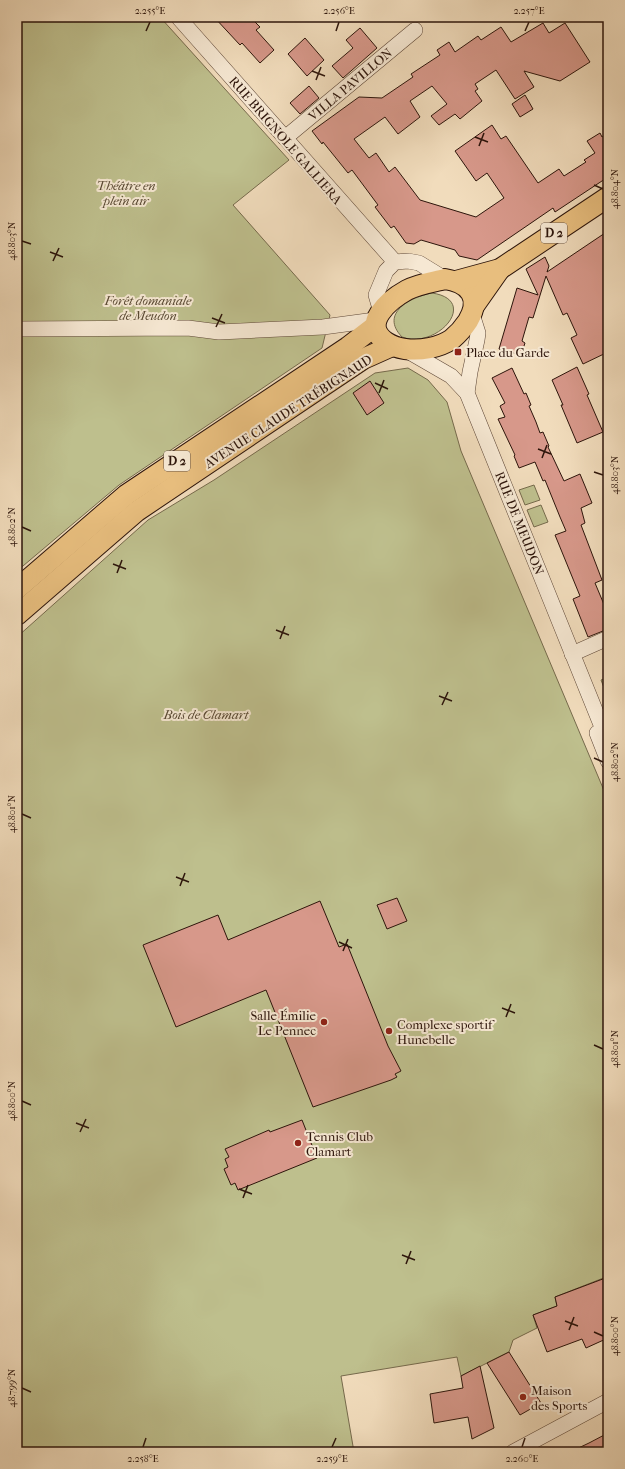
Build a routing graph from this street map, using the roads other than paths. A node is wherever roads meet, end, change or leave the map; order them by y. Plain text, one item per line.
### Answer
1 (178, 17) edge
2 (415, 30) dead end
3 (285, 138) junction
4 (608, 197) edge
5 (395, 262) junction
6 (500, 269) junction
7 (450, 280) junction
8 (473, 310) junction
9 (377, 320) junction
10 (17, 329) edge
11 (399, 348) junction
12 (467, 393) junction
13 (17, 589) edge
14 (17, 615) edge
15 (608, 638) edge
16 (572, 654) junction
17 (608, 742) edge
18 (608, 760) edge
19 (608, 1401) edge
20 (514, 1452) edge

1 - 3 street, RUE BRIGNOLE GALLIERA
2 - 3 street, VILLA PAVILLON
3 - 5 street, RUE BRIGNOLE GALLIERA
4 - 6 main road, D 2
5 - 7 street
5 - 9 street
6 - 7 main road, D 2
6 - 8 main road, D 2
7 - 8 main road
7 - 9 main road
8 - 11 main road
8 - 12 street
9 - 10 street
9 - 11 main road
9 - 13 main road, AVENUE CLAUDE TRÉBIGNAUD / D 2
11 - 12 street, RUE DE MEUDON
11 - 14 main road, AVENUE CLAUDE TRÉBIGNAUD / D 2
12 - 16 street, RUE DE MEUDON
15 - 16 street
16 - 17 street, RUE DE MEUDON
16 - 18 street, RUE DE MEUDON
19 - 20 street

